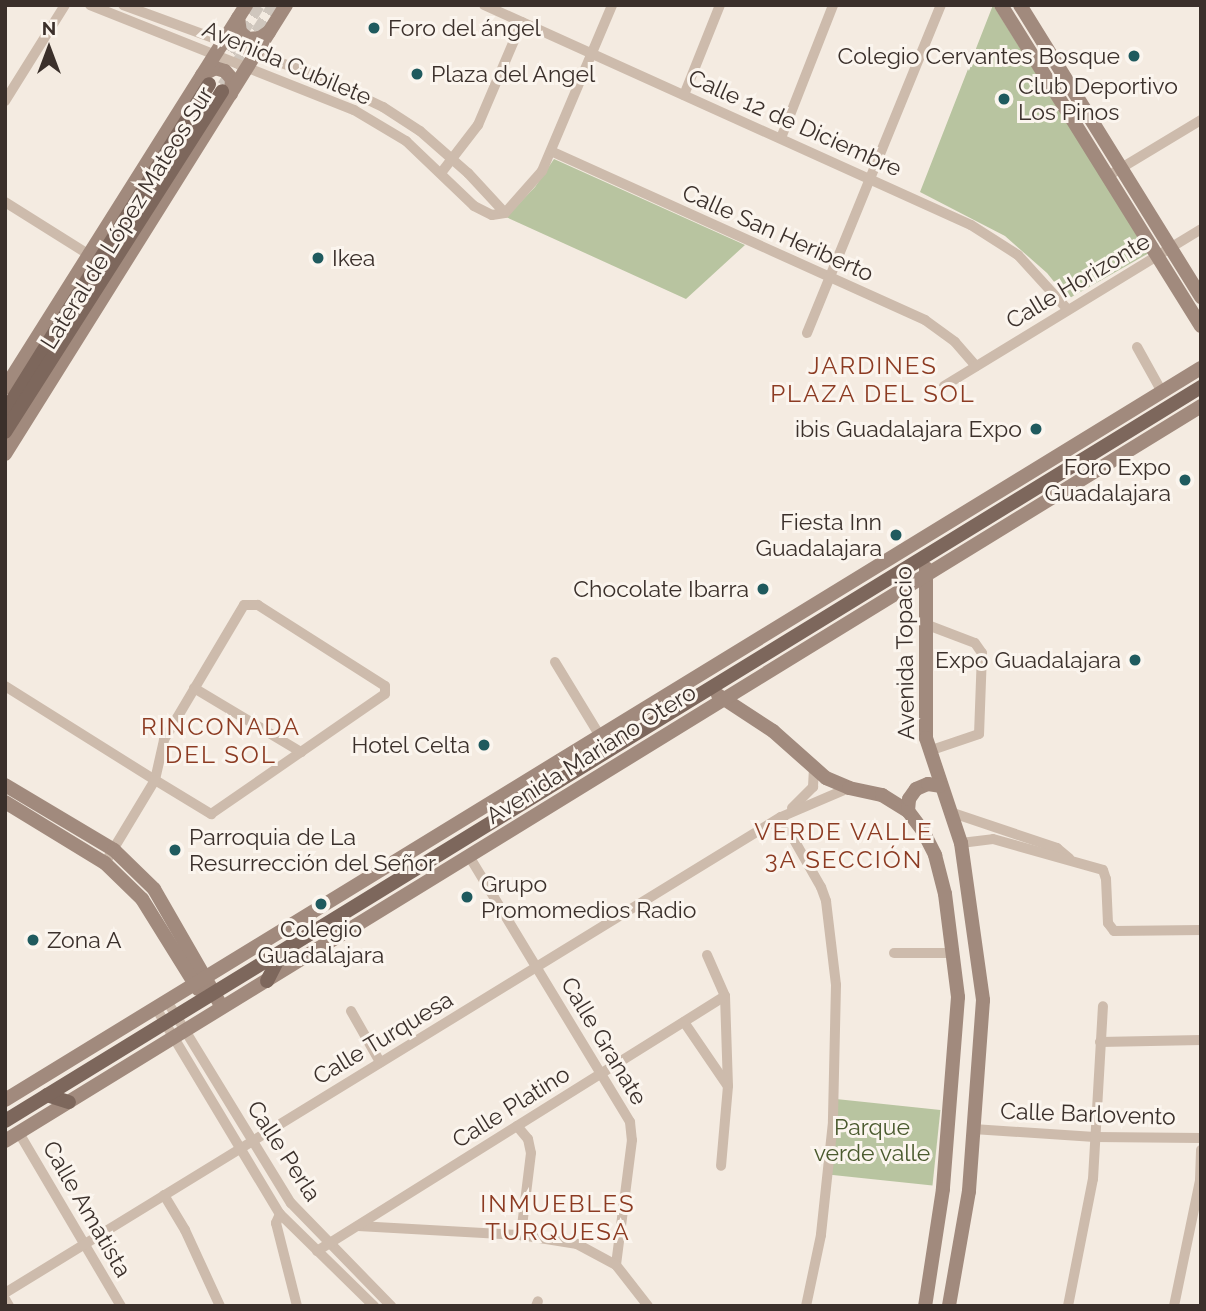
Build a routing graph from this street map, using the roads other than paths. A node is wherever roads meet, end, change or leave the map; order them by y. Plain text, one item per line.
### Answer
1 (65, 5) edge
2 (90, 5) edge
3 (123, 5) edge
4 (246, 5) edge
5 (286, 5) edge
6 (484, 5) edge
7 (612, 5) edge
8 (720, 5) edge
9 (833, 5) edge
10 (941, 5) edge
11 (1020, 5) edge
12 (1003, 6) edge
13 (238, 18) junction
14 (522, 22) junction
15 (270, 31) junction
16 (219, 48) junction
17 (593, 54) junction
18 (252, 60) junction
19 (216, 86) junction
20 (684, 94) junction
21 (5, 101) edge
22 (1201, 120) edge
23 (781, 138) junction
24 (553, 152) junction
25 (453, 160) junction
26 (1122, 169) junction
27 (442, 173) junction
28 (1108, 176) junction
29 (871, 178) junction
30 (5, 202) edge
31 (505, 213) junction
32 (1201, 229) edge
33 (1170, 247) junction
34 (91, 256) junction
35 (1157, 256) junction
36 (830, 277) junction
37 (1201, 297) edge
38 (1068, 310) junction
39 (1201, 326) edge
40 (807, 332) dead end
41 (1137, 347) dead end
42 (976, 366) junction
43 (1201, 368) edge
44 (944, 386) dead end
45 (1201, 387) edge
46 (5, 388) edge
47 (1162, 392) junction
48 (1201, 406) edge
49 (5, 412) edge
50 (5, 432) edge
51 (5, 454) edge
52 (926, 537) junction
53 (926, 556) junction
54 (926, 573) junction
55 (925, 624) junction
56 (555, 663) dead end
57 (694, 678) junction
58 (5, 686) edge
59 (194, 688) junction
60 (708, 688) junction
61 (723, 698) junction
62 (600, 736) junction
63 (929, 751) junction
64 (302, 752) junction
65 (814, 769) junction
66 (155, 780) junction
67 (5, 785) edge
68 (940, 786) junction
69 (849, 788) junction
70 (5, 802) edge
71 (908, 811) junction
72 (950, 812) junction
73 (781, 817) junction
74 (961, 843) junction
75 (114, 850) junction
76 (469, 856) junction
77 (1069, 859) junction
78 (105, 863) junction
79 (970, 892) junction
80 (945, 894) junction
81 (1201, 930) edge
82 (283, 951) junction
83 (894, 953) dead end
84 (952, 953) junction
85 (707, 955) dead end
86 (537, 966) junction
87 (200, 981) junction
88 (267, 981) junction
89 (725, 996) junction
90 (209, 997) junction
91 (161, 1004) junction
92 (1102, 1006) dead end
93 (217, 1011) junction
94 (351, 1011) dead end
95 (171, 1020) junction
96 (684, 1021) junction
97 (180, 1034) junction
98 (1201, 1040) edge
99 (1100, 1042) junction
100 (380, 1062) junction
101 (602, 1073) junction
102 (728, 1086) junction
103 (47, 1096) junction
104 (5, 1100) edge
105 (69, 1102) junction
106 (5, 1121) edge
107 (517, 1126) junction
108 (973, 1129) junction
109 (19, 1133) junction
110 (1095, 1137) junction
111 (1201, 1138) edge
112 (5, 1141) edge
113 (253, 1141) junction
114 (240, 1148) junction
115 (1201, 1150) edge
116 (721, 1166) dead end
117 (164, 1195) junction
118 (291, 1203) junction
119 (280, 1214) junction
120 (357, 1226) junction
121 (521, 1235) junction
122 (86, 1243) junction
123 (329, 1243) junction
124 (317, 1251) junction
125 (616, 1265) junction
126 (5, 1293) edge
127 (5, 1299) edge
128 (9, 1306) edge
129 (121, 1306) edge
130 (220, 1306) edge
131 (297, 1306) edge
132 (374, 1306) edge
133 (391, 1306) edge
134 (648, 1306) edge
135 (806, 1306) edge
136 (925, 1306) edge
137 (949, 1306) edge
138 (1068, 1306) edge
139 (1174, 1306) edge

1 - 21 street
2 - 16 street, Avenida Cubilete
3 - 16 street, Avenida Cubilete
4 - 13 main road, Lateral de López Mateos Sur
5 - 15 main road, Lateral de López Mateos Sur
6 - 14 street, Calle 12 de Diciembre
7 - 17 street
8 - 20 street
9 - 23 street
10 - 29 street
11 - 26 main road
12 - 28 main road
13 - 15 main road
13 - 16 main road, Lateral de López Mateos Sur
14 - 17 street, Calle 12 de Diciembre
14 - 25 street
15 - 18 main road, Lateral de López Mateos Sur
16 - 18 street, Avenida Cubilete
16 - 19 main road, Lateral de López Mateos Sur
17 - 20 street, Calle 12 de Diciembre
17 - 24 street
18 - 19 main road, Lateral de López Mateos Sur
18 - 25 street, Avenida Cubilete
18 - 27 street, Avenida Cubilete
19 - 34 main road, Lateral de López Mateos Sur
19 - 49 main road
19 - 50 main road
19 - 51 main road, Lateral de López Mateos Sur
20 - 23 street, Calle 12 de Diciembre
22 - 26 street
23 - 29 street, Calle 12 de Diciembre
24 - 31 street
24 - 36 street, Calle San Heriberto
25 - 27 street
25 - 31 street, Avenida Cubilete
26 - 28 street
26 - 33 main road
27 - 31 street, Avenida Cubilete
28 - 35 main road
29 - 36 street
29 - 38 street, Calle 12 de Diciembre
30 - 34 street
32 - 33 street, Calle Horizonte
33 - 35 street, Calle Horizonte
33 - 37 main road
34 - 46 main road, Lateral de López Mateos Sur
35 - 38 street, Calle Horizonte
35 - 39 main road
36 - 40 street
36 - 42 street, Calle San Heriberto
38 - 42 street, Calle Horizonte
41 - 47 street
42 - 44 street, Calle Horizonte
43 - 47 main road, Avenida Mariano Otero
45 - 53 main road, Avenida Mariano Otero
47 - 52 main road, Avenida Mariano Otero
48 - 54 main road, Avenida Mariano Otero
52 - 53 main road, Avenida Topacio
52 - 57 main road, Avenida Mariano Otero
53 - 54 main road, Avenida Topacio
53 - 60 main road, Avenida Mariano Otero
54 - 55 main road, Avenida Topacio
54 - 61 main road, Avenida Mariano Otero
55 - 63 main road, Avenida Topacio
55 - 63 street
56 - 62 street
57 - 60 main road
57 - 62 main road, Avenida Mariano Otero
58 - 66 street
59 - 64 street
59 - 64 street
59 - 66 street
60 - 61 main road
60 - 82 main road, Avenida Mariano Otero
61 - 65 main road
61 - 76 main road, Avenida Mariano Otero
62 - 87 main road, Avenida Mariano Otero
63 - 68 main road, Avenida Topacio
64 - 66 street
65 - 69 main road
65 - 73 street, Calle Turquesa
66 - 75 street
67 - 75 main road
68 - 71 main road
68 - 72 main road, Avenida Topacio
69 - 71 main road
69 - 73 street, Calle Turquesa
70 - 78 main road
71 - 80 main road
72 - 74 main road, Avenida Topacio
72 - 77 street
73 - 86 street, Calle Turquesa
73 - 135 street
74 - 77 street
74 - 79 main road, Avenida Topacio
75 - 78 street
75 - 87 main road
76 - 86 street, Calle Granate
76 - 88 main road, Avenida Mariano Otero
77 - 81 street
78 - 87 main road
79 - 80 main road
79 - 108 main road, Avenida Topacio
80 - 84 main road
82 - 88 main road
82 - 90 main road, Avenida Mariano Otero
83 - 84 street
84 - 136 main road
85 - 89 street
86 - 100 street, Calle Turquesa
86 - 101 street, Calle Granate
87 - 90 main road
87 - 91 main road, Avenida Mariano Otero
88 - 93 main road, Avenida Mariano Otero
89 - 96 street, Calle Platino
89 - 102 street
90 - 93 main road
90 - 95 main road, Avenida Mariano Otero
91 - 95 street, Calle Perla
91 - 104 main road, Avenida Mariano Otero
92 - 99 street
93 - 97 main road, Avenida Mariano Otero
94 - 100 street
95 - 97 street, Calle Perla
95 - 103 main road, Avenida Mariano Otero
96 - 101 street, Calle Platino
96 - 102 street
97 - 105 main road, Avenida Mariano Otero
97 - 113 street, Calle Perla
97 - 114 street
98 - 99 street
99 - 110 street
100 - 113 street, Calle Turquesa
101 - 107 street, Calle Platino
101 - 125 street, Calle Granate
102 - 116 street
103 - 105 main road
103 - 106 main road, Avenida Mariano Otero
105 - 109 main road, Avenida Mariano Otero
107 - 120 street, Calle Platino
107 - 121 street
108 - 110 street, Calle Barlovento
108 - 137 main road, Avenida Topacio
109 - 112 main road, Avenida Mariano Otero
109 - 122 street, Calle Amatista
110 - 111 street, Calle Barlovento
110 - 138 street
113 - 114 street, Calle Turquesa
113 - 118 street, Calle Perla
114 - 117 street, Calle Turquesa
114 - 119 street
115 - 139 street
117 - 122 street, Calle Turquesa
117 - 130 street
118 - 119 street
118 - 123 street, Calle Perla
119 - 124 street
119 - 131 street
120 - 121 street
120 - 123 street, Calle Platino
121 - 125 street
122 - 126 street, Calle Turquesa
122 - 129 street, Calle Amatista
123 - 124 street, Calle Platino
123 - 133 street, Calle Perla
124 - 132 street
125 - 134 street
127 - 128 street

